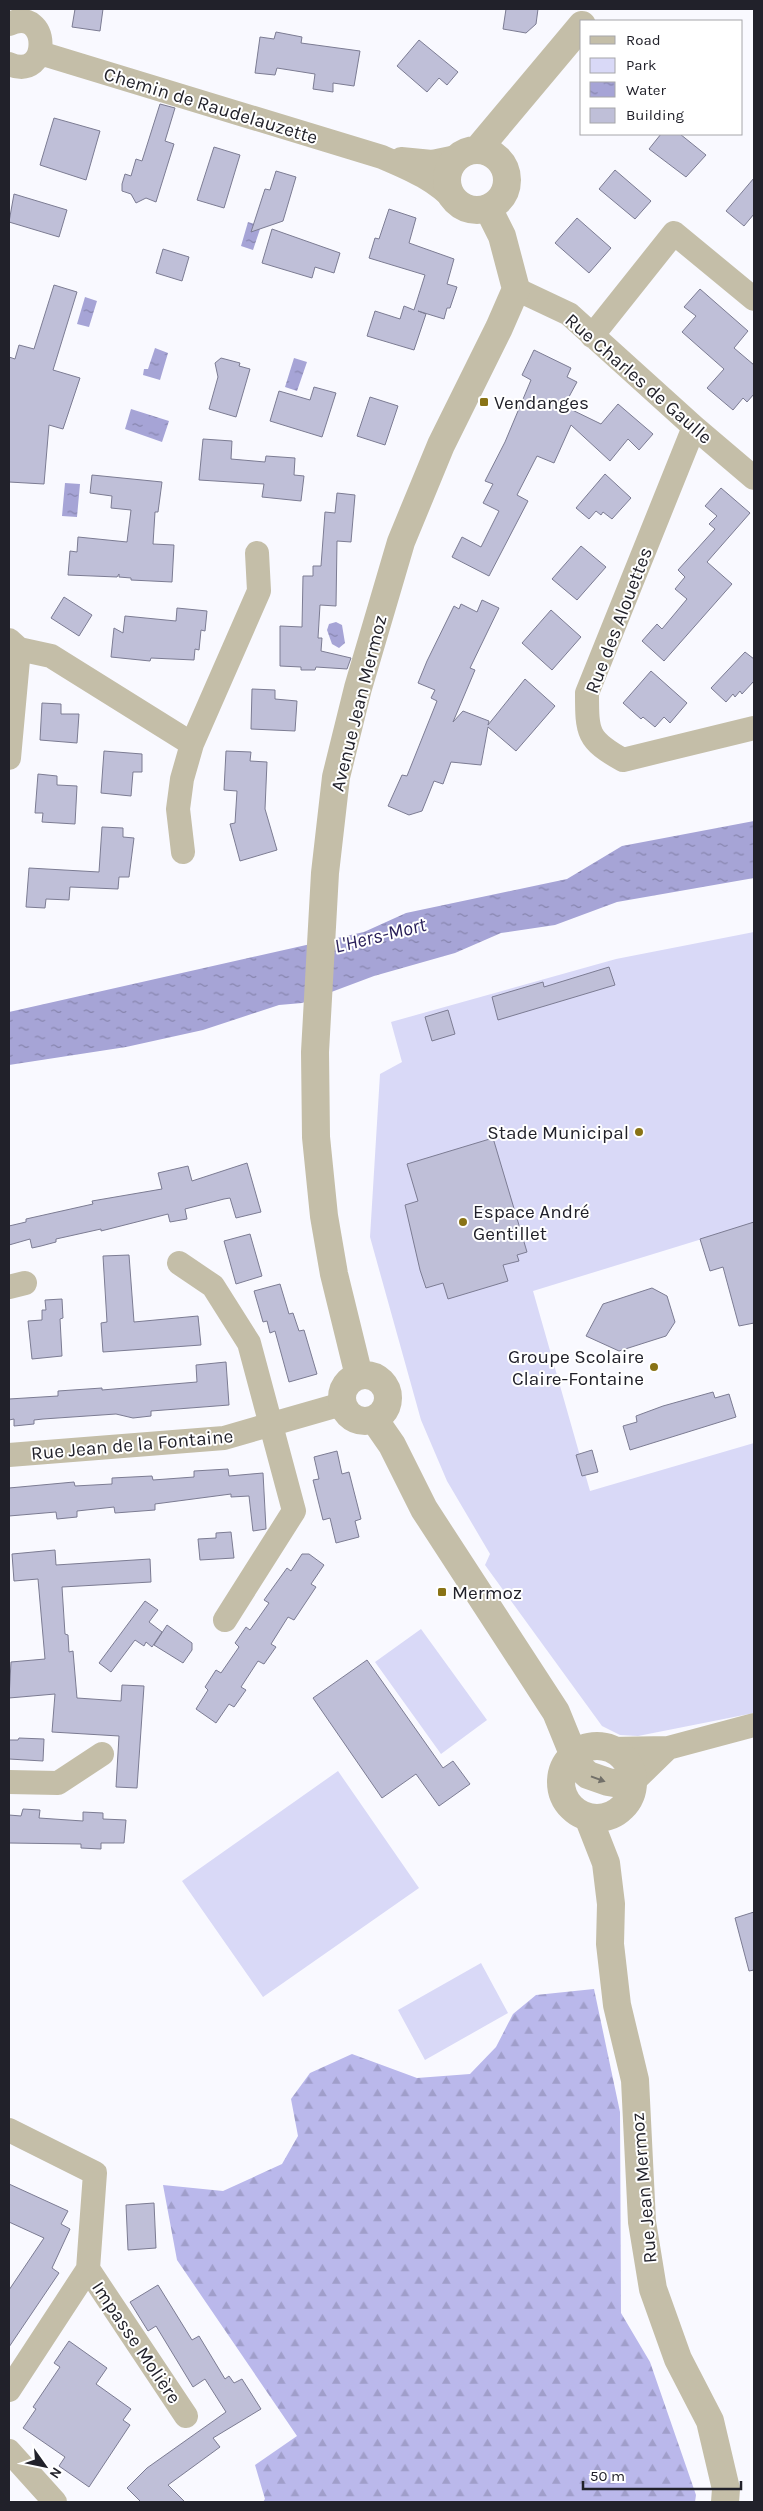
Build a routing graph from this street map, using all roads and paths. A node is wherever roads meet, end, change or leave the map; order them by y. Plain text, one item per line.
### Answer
1 (595, 9) edge
2 (22, 18) edge
3 (586, 20) edge
4 (580, 27) edge
5 (40, 53) junction
6 (9, 64) edge
7 (467, 153) junction
8 (382, 157) junction
9 (456, 202) junction
10 (488, 208) junction
11 (516, 289) junction
12 (754, 299) edge
13 (592, 336) junction
14 (694, 427) junction
15 (754, 478) edge
16 (257, 553) dead end
17 (14, 644) edge
18 (754, 728) edge
19 (192, 744) junction
20 (9, 758) edge
21 (183, 852) dead end
22 (179, 1263) dead end
23 (359, 1376) junction
24 (342, 1404) junction
25 (374, 1419) junction
26 (272, 1426) junction
27 (9, 1455) edge
28 (225, 1620) dead end
29 (542, 1689) junction
30 (754, 1725) edge
31 (606, 1748) junction
32 (668, 1748) junction
33 (102, 1754) dead end
34 (573, 1756) junction
35 (9, 1782) edge
36 (633, 1782) junction
37 (620, 1810) junction
38 (588, 1817) junction
39 (606, 1863) junction
40 (9, 2130) edge
41 (88, 2269) junction
42 (9, 2390) edge
43 (186, 2416) dead end
44 (9, 2451) edge
45 (55, 2502) edge
46 (725, 2502) edge

1 - 3 street
2 - 5 street
4 - 7 street
5 - 6 street
5 - 8 street, Chemin de Raudelauzette
7 - 8 street, Chemin de Raudelauzette
7 - 9 street
7 - 10 street
8 - 9 street, Chemin de Raudelauzette
9 - 10 street
10 - 11 street
11 - 13 street, Rue Charles de Gaulle
11 - 23 street, Avenue Jean Mermoz
12 - 13 street
13 - 14 street, Rue Charles de Gaulle
14 - 15 street, Rue Charles de Gaulle
14 - 18 street, Rue des Alouettes
16 - 19 street
17 - 19 street
17 - 20 street
19 - 21 street
22 - 26 street
23 - 24 street
23 - 25 street
24 - 25 street
24 - 26 street, Rue Jean de la Fontaine
25 - 29 street
26 - 27 street, Rue Jean de la Fontaine
26 - 28 street
29 - 31 street
29 - 34 street
30 - 32 street
31 - 32 street
31 - 34 street
31 - 36 street
32 - 36 street
33 - 35 street
34 -> 36 street
34 - 38 street
36 - 37 street, Rue Jean Mermoz
37 - 38 street
37 - 39 street, Rue Jean Mermoz
38 - 39 street, Rue Jean Mermoz
39 - 46 street, Rue Jean Mermoz
40 - 41 street, Impasse Molière
41 - 42 street, Impasse Molière
41 - 43 street, Impasse Molière
44 - 45 street

